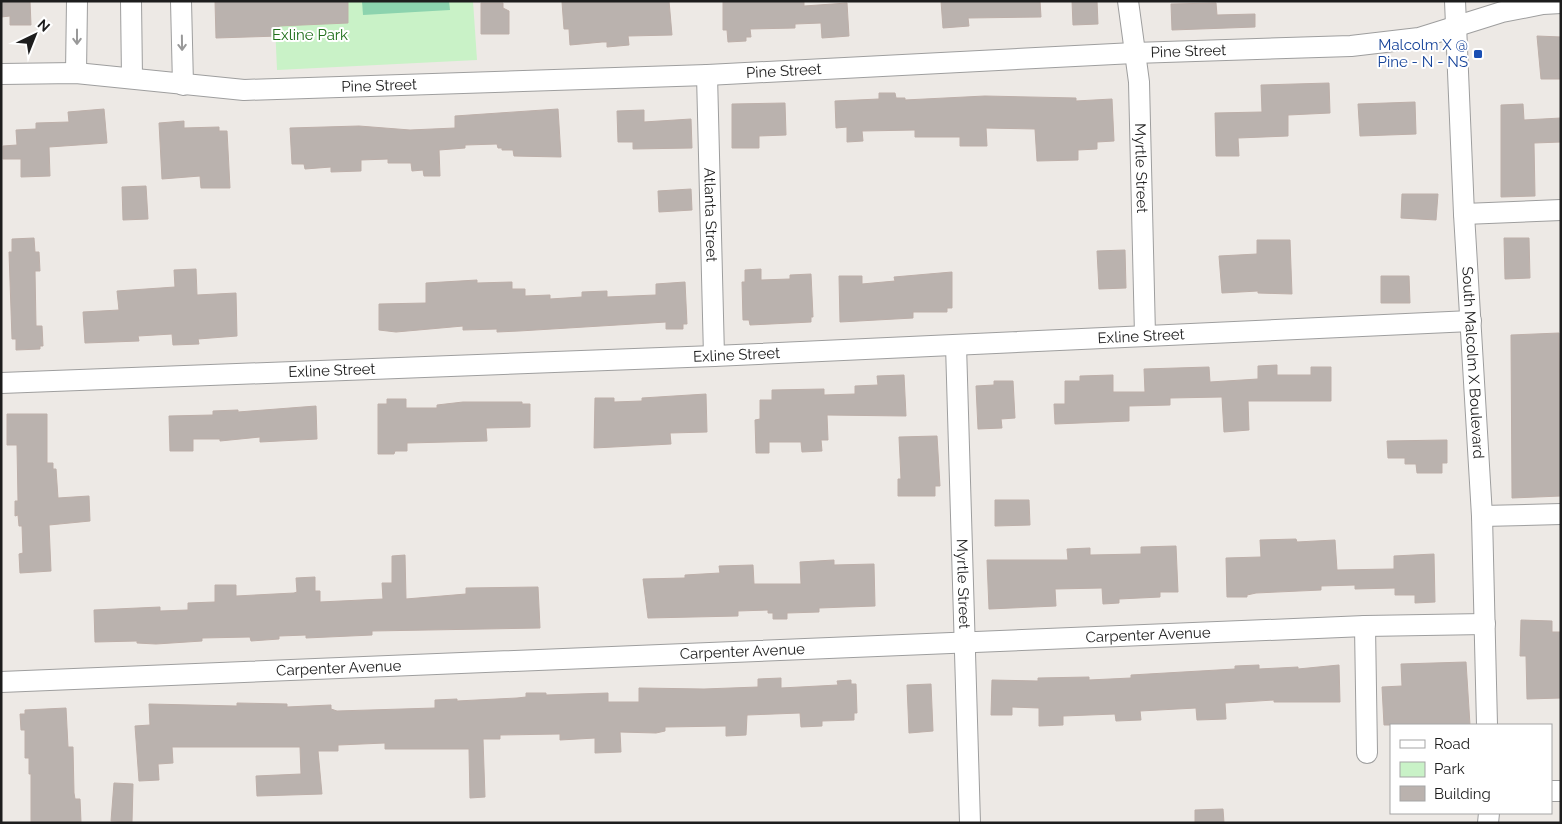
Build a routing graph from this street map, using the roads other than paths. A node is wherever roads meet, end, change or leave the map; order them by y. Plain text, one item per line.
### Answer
1 (77, 1) edge
2 (131, 1) edge
3 (181, 1) edge
4 (1128, 1) edge
5 (1455, 1) edge
6 (1561, 3) edge
7 (1456, 25) junction
8 (1134, 53) junction
9 (76, 73) junction
10 (1, 74) edge
11 (707, 75) junction
12 (132, 78) junction
13 (183, 85) junction
14 (1561, 210) edge
15 (1464, 214) junction
16 (1471, 322) junction
17 (1145, 335) junction
18 (956, 344) junction
19 (714, 356) junction
20 (1, 383) edge
21 (1561, 514) edge
22 (1482, 516) junction
23 (1485, 624) junction
24 (1365, 626) junction
25 (966, 643) junction
26 (1, 682) edge
27 (1487, 724) edge
28 (1367, 753) dead end
29 (970, 823) edge

1 -> 9 street
2 - 12 street
3 -> 13 street
4 - 8 street, Myrtle Street
5 - 7 street, South Malcolm X Boulevard
6 - 7 street, Pine Street
7 - 8 street, Pine Street
7 - 15 street, South Malcolm X Boulevard
8 - 11 street, Pine Street
8 - 17 street, Myrtle Street
9 - 10 street, Pine Street
9 - 12 street, Pine Street
11 - 13 street, Pine Street
11 - 19 street, Atlanta Street
12 - 13 street, Pine Street
14 - 15 street
15 - 16 street, South Malcolm X Boulevard
16 - 17 street, Exline Street
16 - 22 street, South Malcolm X Boulevard
17 - 18 street, Exline Street
18 - 19 street, Exline Street
18 - 25 street, Myrtle Street
19 - 20 street, Exline Street
21 - 22 street
22 - 23 street, South Malcolm X Boulevard
23 - 24 street, Carpenter Avenue
23 - 27 street, South Malcolm X Boulevard
24 - 25 street, Carpenter Avenue
24 - 28 street
25 - 26 street, Carpenter Avenue
25 - 29 street, Myrtle Street

